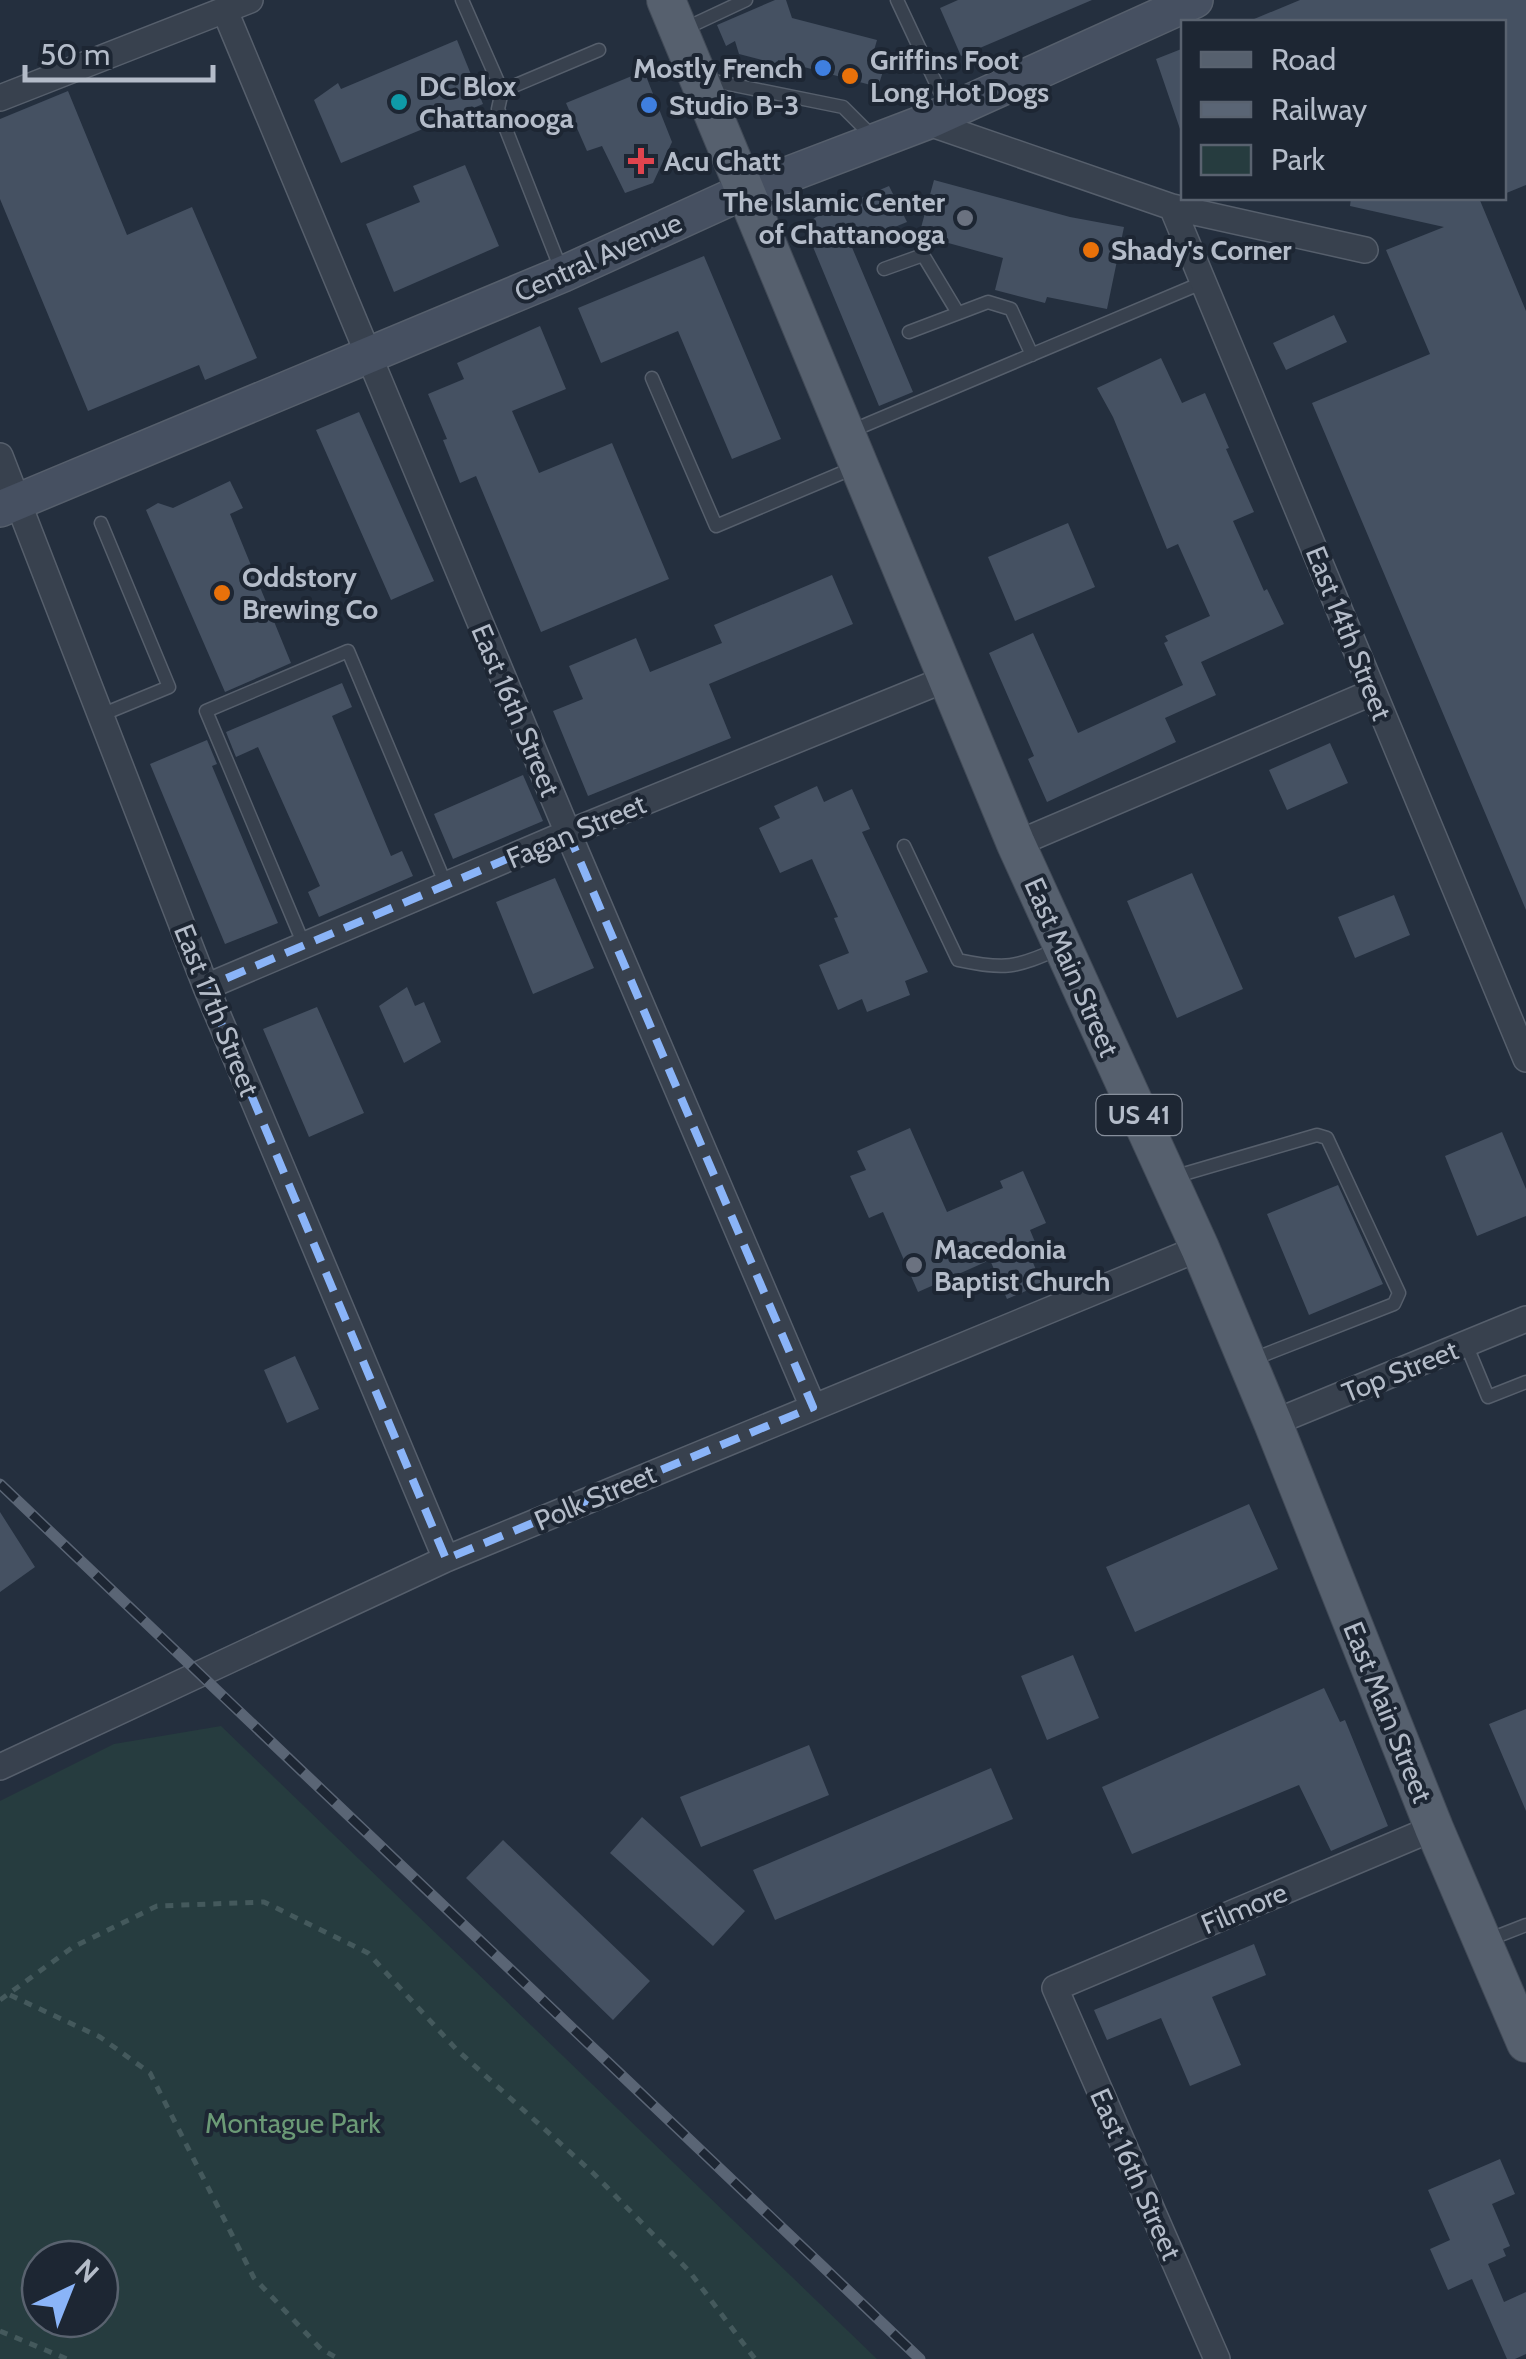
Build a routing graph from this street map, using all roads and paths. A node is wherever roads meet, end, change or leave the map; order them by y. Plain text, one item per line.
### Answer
1 (250, 0) edge
2 (462, 0) edge
3 (746, 0) edge
4 (898, 0) edge
5 (1195, 0) edge
6 (225, 11) junction
7 (673, 16) edge
8 (600, 50) dead end
9 (697, 78) junction
10 (502, 90) junction
11 (0, 98) edge
12 (937, 116) junction
13 (876, 141) junction
14 (745, 191) junction
15 (1172, 207) junction
16 (1365, 250) dead end
17 (884, 269) dead end
18 (563, 274) junction
19 (1204, 282) junction
20 (958, 313) junction
21 (909, 332) dead end
22 (367, 355) junction
23 (1032, 355) junction
24 (652, 378) dead end
25 (851, 450) junction
26 (0, 456) edge
27 (8, 506) edge
28 (101, 523) dead end
29 (946, 680) junction
30 (1373, 692) junction
31 (101, 715) junction
32 (568, 834) junction
33 (1016, 844) junction
34 (904, 846) dead end
35 (446, 885) junction
36 (304, 945) junction
37 (1062, 947) junction
38 (206, 987) junction
39 (1526, 1058) edge
40 (1168, 1179) junction
41 (1200, 1248) junction
42 (1526, 1319) edge
43 (1466, 1344) junction
44 (1248, 1362) junction
45 (1526, 1382) edge
46 (814, 1407) junction
47 (1274, 1423) junction
48 (446, 1560) junction
49 (0, 1768) edge
50 (1434, 1828) junction
51 (1526, 1925) edge
52 (1482, 1942) junction
53 (1055, 1988) joint
54 (10, 1995) junction
55 (0, 2000) edge
56 (1526, 2043) edge
57 (0, 2331) edge
58 (67, 2359) edge
59 (339, 2359) edge
60 (755, 2359) edge
61 (1218, 2359) edge

1 - 6 street
2 - 10 lane
3 - 7 lane
4 - 12 lane
5 - 12 main road, Central Avenue
6 - 11 street
6 - 22 street, East 16th Street
7 - 9 main road, East Main Street / US 41
8 - 10 lane
9 - 13 lane
9 - 14 main road, East Main Street / US 41
10 - 18 lane
12 - 13 main road, Central Avenue
12 - 15 street
13 - 14 main road, Central Avenue
14 - 18 main road, Central Avenue
14 - 25 main road, East Main Street / US 41
15 - 16 street
15 - 19 street, East 14th Street
17 - 20 lane
18 - 22 main road, Central Avenue
19 - 23 lane
19 - 30 street, East 14th Street
20 - 21 lane
20 - 23 lane
22 - 27 main road, Central Avenue
22 - 32 street, East 16th Street
23 - 25 lane
24 - 25 lane
25 - 29 main road, East Main Street / US 41
26 - 27 street, East 17th Street
27 - 31 street, East 17th Street
28 - 31 lane
29 - 32 street, Fagan Street
29 - 33 main road, East Main Street / US 41
30 - 33 street
30 - 39 street, East 14th Street
31 - 38 street, East 17th Street
32 - 35 street, Fagan Street
32 - 46 street, East 16th Street
33 - 37 main road, East Main Street / US 41
34 - 37 lane
35 - 36 street, Fagan Street
35 - 36 lane
36 - 38 street, Fagan Street
37 - 40 main road, East Main Street / US 41
38 - 48 street, East 17th Street
40 - 41 main road, East Main Street / US 41
40 - 44 lane
41 - 44 main road, East Main Street / US 41
41 - 46 street, Polk Street
42 - 43 street, Top Street
43 - 45 lane
43 - 47 street, Top Street
44 - 47 main road, East Main Street / US 41
46 - 48 street, Polk Street
47 - 50 main road, East Main Street / US 41
48 - 49 street, Polk Street
50 - 52 main road, East Main Street / US 41
50 - 53 street, Filmore
51 - 52 lane
52 - 56 main road, East Main Street / US 41
53 - 61 street, East 16th Street
54 - 55 path
54 - 59 path
54 - 60 path
57 - 58 path

